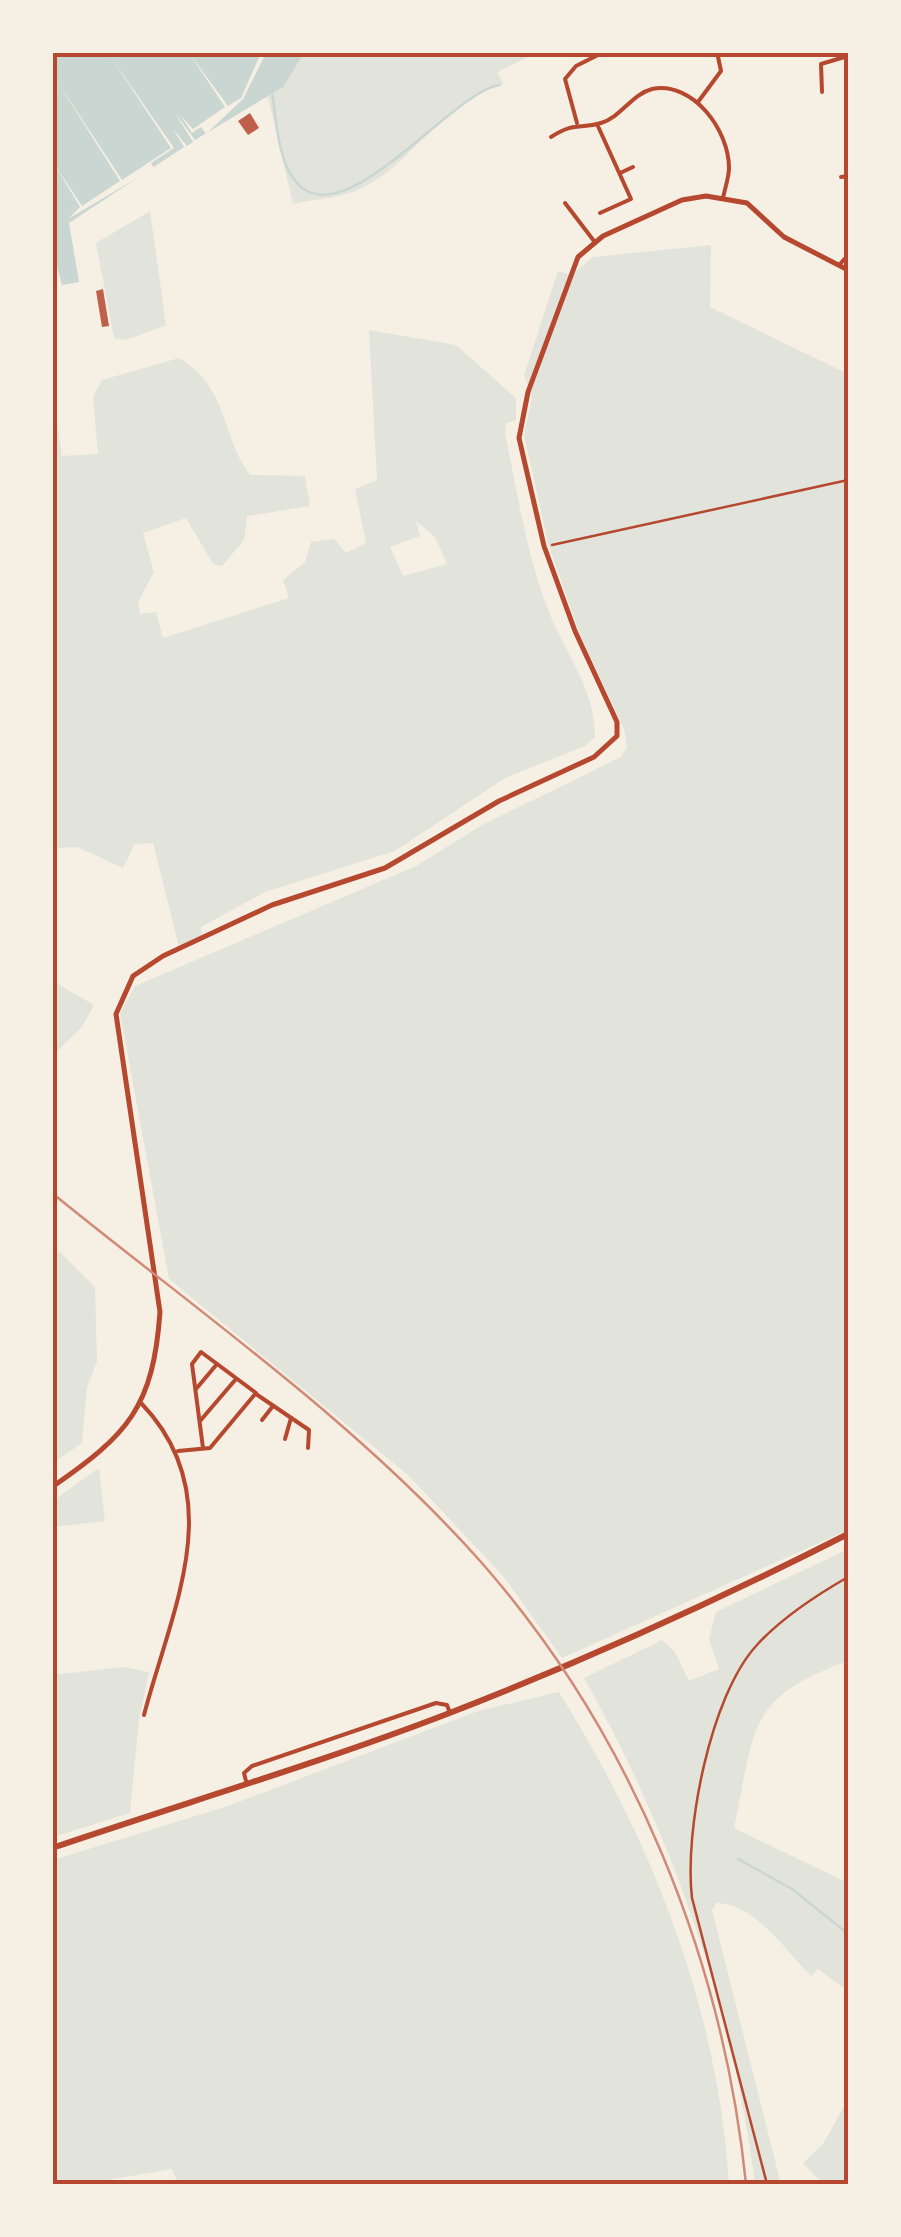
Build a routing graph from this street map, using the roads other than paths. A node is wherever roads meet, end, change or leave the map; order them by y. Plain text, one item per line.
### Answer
1 (604, 52) edge
2 (717, 52) edge
3 (848, 56) edge
4 (834, 82) dead end
5 (825, 84) junction
6 (822, 92) dead end
7 (698, 102) junction
8 (576, 123) junction
9 (598, 124) junction
10 (551, 137) dead end
11 (633, 167) dead end
12 (620, 173) junction
13 (848, 176) edge
14 (841, 177) dead end
15 (722, 198) junction
16 (566, 204) dead end
17 (600, 213) dead end
18 (594, 241) junction
19 (848, 256) edge
20 (840, 264) junction
21 (848, 270) edge
22 (217, 1364) junction
23 (236, 1379) junction
24 (196, 1389) junction
25 (256, 1394) junction
26 (141, 1402) junction
27 (272, 1406) junction
28 (291, 1418) junction
29 (262, 1420) dead end
30 (200, 1421) junction
31 (285, 1438) dead end
32 (204, 1448) junction
33 (308, 1448) dead end
34 (178, 1451) junction
35 (52, 1487) edge
36 (848, 1534) edge
37 (450, 1713) junction
38 (144, 1715) dead end
39 (247, 1786) junction
40 (52, 1848) edge

1 - 8 street
2 - 7 street
3 - 5 street
4 - 5 street
5 - 6 street
7 - 9 street
7 - 15 street
8 - 9 street
8 - 10 street
9 - 12 street
11 - 12 street
12 - 17 street
13 - 14 street
15 - 18 street
15 - 20 street
16 - 18 street
18 - 26 street
19 - 20 street
20 - 21 street
22 - 23 street
22 - 24 street
22 - 24 street
23 - 25 street
23 - 30 street
24 - 30 street
25 - 27 street
25 - 32 street
26 - 34 street
26 - 35 street
27 - 28 street
27 - 29 street
28 - 31 street
28 - 33 street
30 - 32 street
32 - 34 street
34 - 38 street
36 - 37 main road
37 - 39 main road
37 - 39 street
39 - 40 main road

